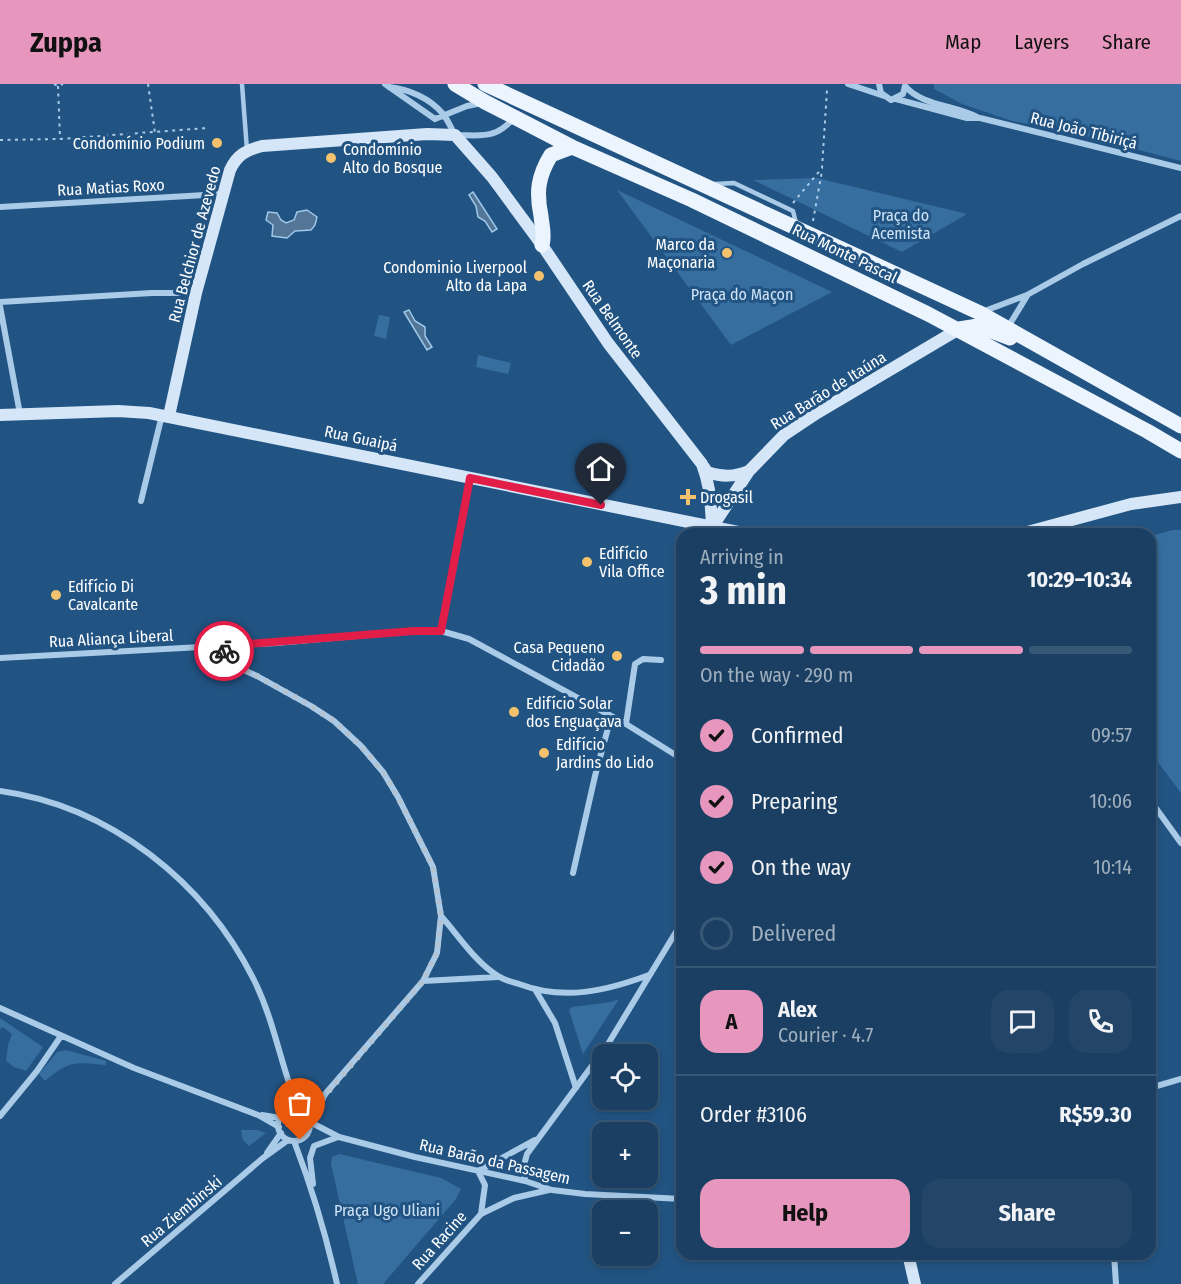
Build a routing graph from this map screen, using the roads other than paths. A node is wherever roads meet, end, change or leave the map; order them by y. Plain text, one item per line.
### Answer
1 (242, 84) edge
2 (455, 84) edge
3 (848, 84) edge
4 (879, 84) edge
5 (905, 85) edge
6 (387, 86) edge
7 (487, 91) edge
8 (884, 96) junction
9 (896, 99) junction
10 (445, 115) junction
11 (514, 117) junction
12 (980, 118) junction
13 (435, 119) junction
14 (427, 134) junction
15 (455, 135) junction
16 (572, 147) junction
17 (247, 150) junction
18 (1181, 168) edge
19 (223, 194) junction
20 (0, 207) edge
21 (1181, 216) edge
22 (542, 245) junction
23 (196, 293) junction
24 (1027, 296) junction
25 (0, 304) edge
26 (980, 313) junction
27 (1008, 327) junction
28 (959, 329) junction
29 (1063, 359) junction
30 (20, 414) junction
31 (0, 415) edge
32 (165, 416) junction
33 (1181, 426) edge
34 (1181, 451) edge
35 (702, 464) junction
36 (749, 471) junction
37 (470, 478) junction
38 (1181, 497) edge
39 (141, 501) dead end
40 (703, 528) edge
41 (712, 528) edge
42 (713, 528) edge
43 (1042, 528) edge
44 (441, 631) junction
45 (221, 646) junction
46 (0, 658) edge
47 (661, 660) dead end
48 (611, 717) junction
49 (626, 724) junction
50 (676, 755) edge
51 (0, 791) edge
52 (1156, 808) edge
53 (1181, 843) edge
54 (573, 873) dead end
55 (441, 916) junction
56 (676, 932) edge
57 (650, 975) junction
58 (499, 977) junction
59 (423, 981) junction
60 (536, 990) junction
61 (0, 1008) edge
62 (61, 1036) junction
63 (1181, 1079) edge
64 (288, 1085) junction
65 (1156, 1086) edge
66 (576, 1088) junction
67 (327, 1093) junction
68 (300, 1110) junction
69 (286, 1111) junction
70 (258, 1115) junction
71 (0, 1116) edge
72 (280, 1118) junction
73 (309, 1121) junction
74 (280, 1130) junction
75 (339, 1137) junction
76 (538, 1138) junction
77 (291, 1140) junction
78 (263, 1158) junction
79 (478, 1171) junction
80 (525, 1181) junction
81 (552, 1190) junction
82 (313, 1192) junction
83 (676, 1199) edge
84 (481, 1214) junction
85 (909, 1260) edge
86 (1114, 1260) edge
87 (115, 1284) edge
88 (337, 1284) edge
89 (418, 1284) edge
90 (915, 1284) edge
91 (1116, 1284) edge

1 - 17 lane
2 - 7 main road
3 - 8 street, Rua João Tibiriçá
4 - 8 street
5 - 9 street
5 - 12 street, Rua João Tibiriçá
6 - 10 street
6 - 13 street
7 - 10 street
7 - 11 main road, Rua Monte Pascal
7 - 26 main road, Rua Monte Pascal
8 - 9 street, Rua João Tibiriçá
9 - 12 street, Rua João Tibiriçá
10 - 13 street
10 - 15 street
11 - 15 street
11 - 16 main road, Rua Monte Pascal
12 - 18 street, Rua João Tibiriçá
13 - 14 street
14 - 15 main road
14 - 17 main road
15 - 22 main road, Rua Belmonte
16 - 22 main road
16 - 28 main road, Rua Monte Pascal
17 - 19 main road, Rua Belchior de Azevedo
19 - 20 street, Rua Matias Roxo
19 - 23 main road, Rua Belchior de Azevedo
21 - 24 street
22 - 35 main road, Rua Belmonte
23 - 25 street
23 - 32 main road, Rua Belchior de Azevedo
24 - 26 street
24 - 27 street
25 - 30 street
26 - 27 main road, Rua Monte Pascal
27 - 29 main road, Rua Monte Pascal
28 - 29 main road
28 - 34 main road, Rua Monte Pascal
28 - 36 main road, Rua Barão de Itaúna
29 - 33 main road, Rua Monte Pascal
30 - 31 main road, Rua Guaipá
30 - 32 main road, Rua Guaipá
32 - 37 main road, Rua Guaipá
32 - 39 street
35 - 36 main road
35 - 41 main road, Rua Belmonte
36 - 42 main road, Rua Barão de Itaúna
37 - 40 main road, Rua Guaipá
37 - 44 street
38 - 43 main road
44 - 45 street, Rua Aliança Liberal
44 - 48 street, Rua Aliança Liberal
45 - 46 street, Rua Aliança Liberal
45 - 55 street
47 - 49 street
48 - 49 street, Rua Aliança Liberal
48 - 54 street
49 - 50 street, Rua Aliança Liberal
51 - 64 street
52 - 53 street
55 - 58 street
55 - 59 street
56 - 57 street
57 - 60 street
57 - 66 street
58 - 59 street
58 - 60 street
59 - 67 street
60 - 66 street
61 - 62 street
62 - 70 street
62 - 71 street
63 - 65 street
64 - 68 street
64 - 69 street
66 - 76 street
67 - 68 street
67 - 73 street
68 - 69 street
68 - 73 street
69 - 72 street
70 - 72 street
70 - 74 street
72 - 74 street
73 - 75 street, Rua Barão da Passagem
73 - 77 street, Rua Ziembinski
74 - 77 street
74 - 78 street, Rua Ziembinski
75 - 79 street, Rua Barão da Passagem
75 - 82 street
76 - 79 street
76 - 80 street
77 - 78 street, Rua Ziembinski
77 - 82 street
78 - 87 street, Rua Ziembinski
79 - 80 street, Rua Barão da Passagem
79 - 84 street, Rua Racine
80 - 81 street, Rua Barão da Passagem
81 - 83 street, Rua Barão da Passagem
81 - 84 street, Rua Racine
82 - 88 street
84 - 89 street, Rua Racine
85 - 90 main road
86 - 91 street

